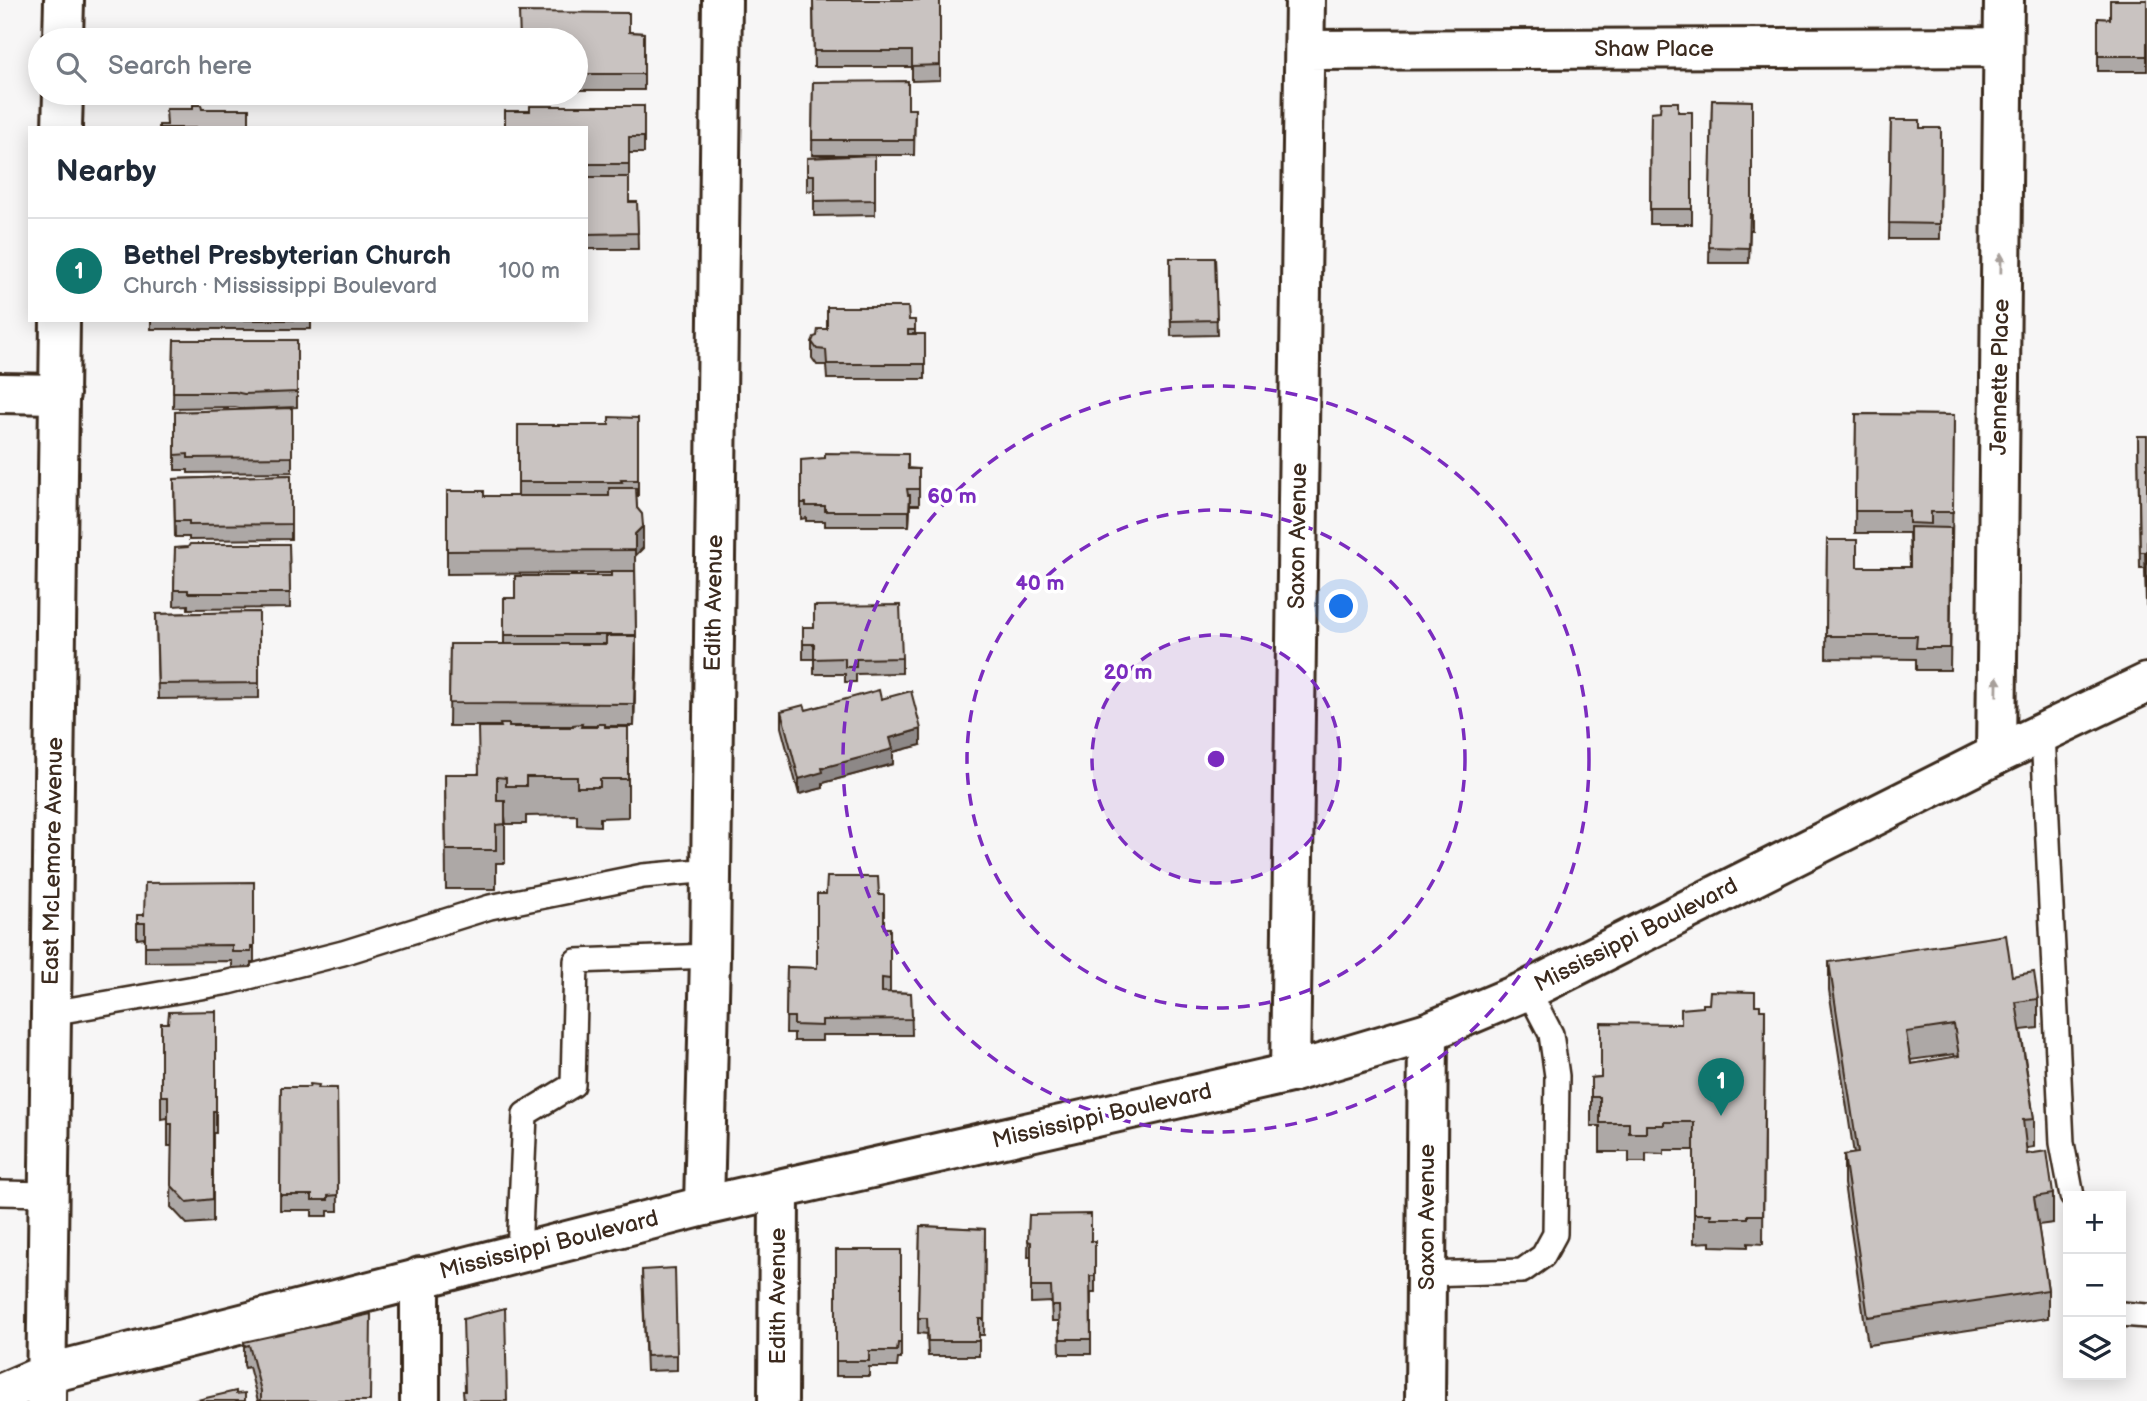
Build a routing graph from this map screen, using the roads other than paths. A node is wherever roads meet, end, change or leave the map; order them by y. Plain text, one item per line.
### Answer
1 (64, 0) edge
2 (722, 0) edge
3 (1305, 0) edge
4 (2004, 0) edge
5 (63, 28) edge
6 (2003, 47) junction
7 (1305, 50) junction
8 (63, 105) edge
9 (62, 126) edge
10 (60, 322) edge
11 (0, 393) edge
12 (60, 394) junction
13 (2147, 683) edge
14 (2043, 733) junction
15 (1996, 755) junction
16 (711, 870) junction
17 (710, 956) junction
18 (1528, 990) junction
19 (51, 1013) junction
20 (1428, 1032) junction
21 (1290, 1073) junction
22 (779, 1191) junction
23 (2071, 1191) edge
24 (0, 1194) edge
25 (49, 1194) junction
26 (704, 1206) junction
27 (519, 1253) junction
28 (1426, 1273) junction
29 (420, 1278) junction
30 (2126, 1314) edge
31 (2147, 1316) edge
32 (0, 1374) edge
33 (46, 1388) edge
34 (0, 1394) edge
35 (420, 1401) edge
36 (778, 1401) edge
37 (1425, 1401) edge

1 - 5 street
2 - 16 street, Edith Avenue
3 - 7 street, Saxon Avenue
4 - 6 street, Jennette Place
6 - 7 street, Shaw Place
15 -> 6 street, Jennette Place
7 - 21 street, Saxon Avenue
8 - 9 street
10 - 12 street, East McLemore Avenue
11 - 12 street
12 - 19 street, East McLemore Avenue
13 - 14 street, Mississippi Boulevard
14 - 15 street, Mississippi Boulevard
14 - 23 lane
15 - 18 street, Mississippi Boulevard
16 - 17 street, Edith Avenue
16 - 19 lane
17 - 26 street, Edith Avenue
17 - 27 lane
18 - 20 street, Mississippi Boulevard
18 - 28 lane
19 - 25 street, East McLemore Avenue
20 - 21 street, Mississippi Boulevard
20 - 28 street, Saxon Avenue
21 - 22 street, Mississippi Boulevard
22 - 26 street, Mississippi Boulevard
22 - 36 street, Edith Avenue
24 - 25 lane
25 - 33 street, East McLemore Avenue
26 - 27 street, Mississippi Boulevard
27 - 29 street, Mississippi Boulevard
28 - 37 street, Saxon Avenue
29 - 33 street, Mississippi Boulevard
29 - 35 street
30 - 31 lane
32 - 33 street
33 - 34 street, Mississippi Boulevard

